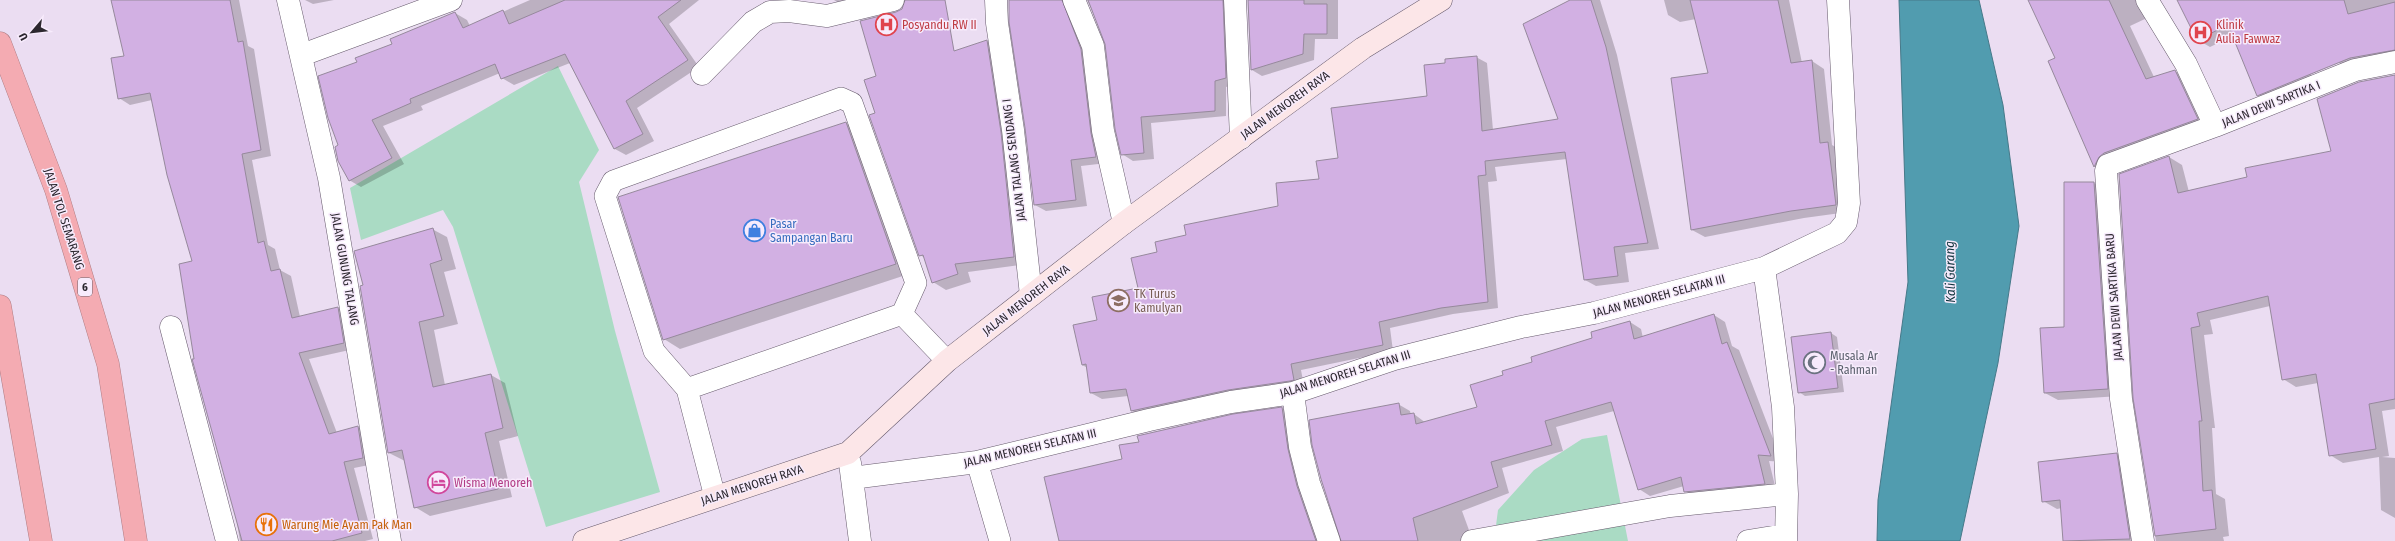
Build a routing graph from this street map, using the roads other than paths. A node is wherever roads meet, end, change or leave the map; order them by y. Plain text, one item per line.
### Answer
1 (288, 0) edge
2 (451, 0) edge
3 (893, 0) edge
4 (996, 0) edge
5 (1074, 0) edge
6 (1235, 0) edge
7 (1442, 0) edge
8 (1838, 0) edge
9 (2147, 0) edge
10 (0, 43) edge
11 (302, 55) junction
12 (2395, 62) edge
13 (702, 74) dead end
14 (2215, 126) junction
15 (1241, 138) junction
16 (1124, 223) junction
17 (1764, 268) junction
18 (1031, 295) junction
19 (0, 306) edge
20 (902, 314) junction
21 (171, 327) dead end
22 (947, 361) junction
23 (687, 389) junction
24 (1293, 393) junction
25 (848, 453) junction
26 (977, 462) junction
27 (852, 478) junction
28 (1787, 494) junction
29 (715, 497) junction
30 (1786, 538) edge
31 (41, 541) edge
32 (136, 541) edge
33 (227, 541) edge
34 (390, 541) edge
35 (584, 541) edge
36 (860, 541) edge
37 (1000, 541) edge
38 (1328, 541) edge
39 (1472, 541) edge
40 (1748, 541) edge
41 (2143, 541) edge

1 - 11 street, JALAN GUNUNG TALANG
2 - 11 street
3 - 13 street
4 - 18 street, JALAN TALANG SENDANG I
5 - 16 street
6 - 15 street
7 - 15 main road, JALAN MENOREH RAYA
8 - 17 street, JALAN MENOREH SELATAN III
9 - 14 street, JALAN DEWI SARTIKA I
10 - 32 highway, JALAN TOL SEMARANG / 6
11 - 34 street, JALAN GUNUNG TALANG
12 - 14 street, JALAN DEWI SARTIKA I
14 - 41 street, JALAN DEWI SARTIKA BARU
15 - 16 main road, JALAN MENOREH RAYA
16 - 18 main road, JALAN MENOREH RAYA
17 - 24 street, JALAN MENOREH SELATAN III
17 - 28 street
18 - 22 main road, JALAN MENOREH RAYA
19 - 31 highway
20 - 22 lane
20 - 23 lane
20 - 23 lane
21 - 33 street
22 - 25 main road, JALAN MENOREH RAYA
23 - 29 lane
24 - 26 street, JALAN MENOREH SELATAN III
24 - 38 street
25 - 27 street
25 - 29 main road, JALAN MENOREH RAYA
26 - 27 street, JALAN MENOREH SELATAN III
26 - 37 lane
27 - 36 street
28 - 30 street
28 - 39 street
29 - 35 main road, JALAN MENOREH RAYA
30 - 40 street

